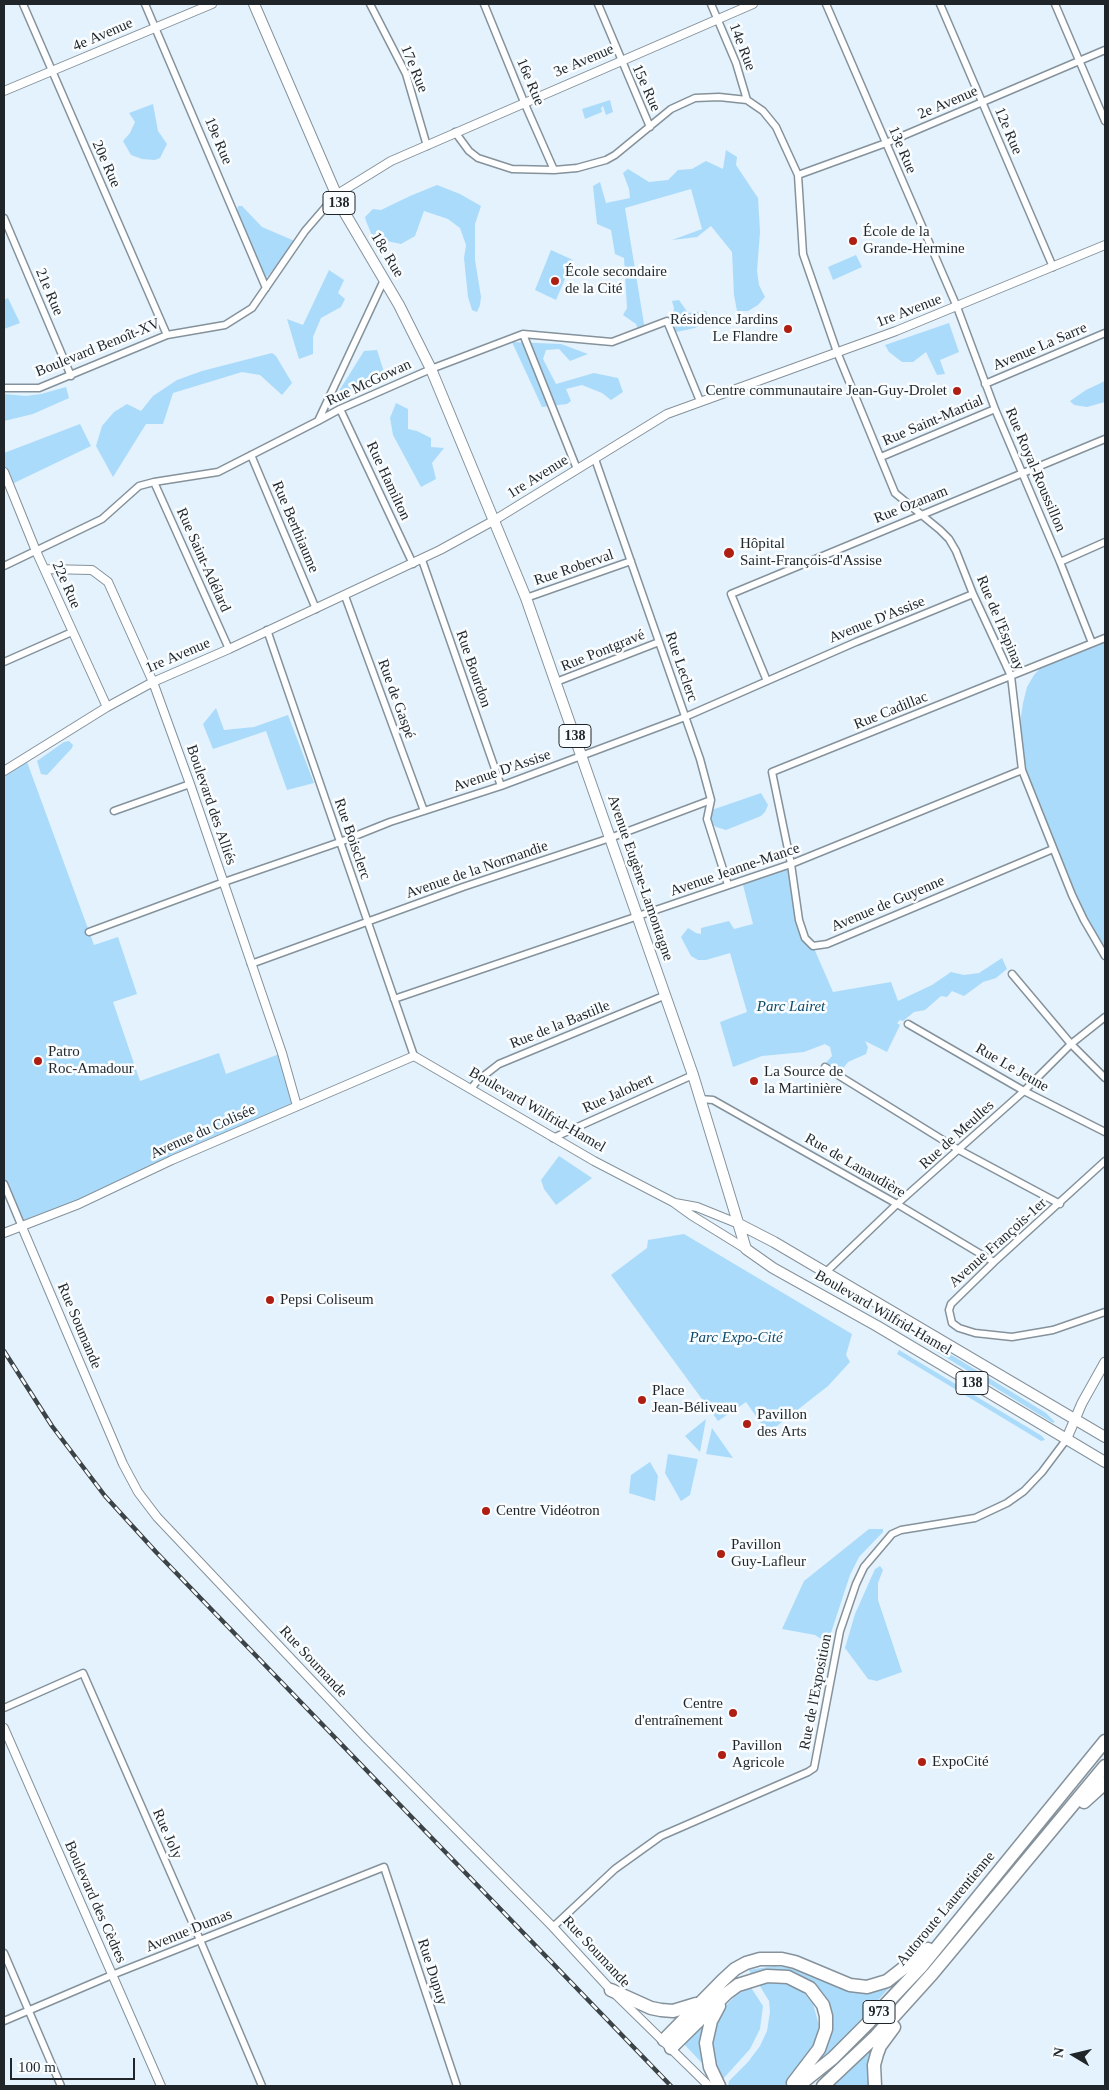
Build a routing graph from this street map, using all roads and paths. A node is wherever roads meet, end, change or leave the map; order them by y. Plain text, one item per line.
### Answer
1 (23, 4) edge
2 (145, 4) edge
3 (212, 4) edge
4 (254, 4) edge
5 (370, 4) edge
6 (484, 4) edge
7 (598, 4) edge
8 (711, 4) edge
9 (753, 4) edge
10 (826, 4) edge
11 (940, 4) edge
12 (1055, 4) edge
13 (718, 19) junction
14 (156, 27) junction
15 (1105, 50) edge
16 (620, 60) junction
17 (1080, 61) junction
18 (52, 71) junction
19 (4, 91) edge
20 (747, 100) junction
21 (524, 102) junction
22 (982, 102) junction
23 (1105, 121) edge
24 (650, 127) junction
25 (455, 132) junction
26 (886, 142) junction
27 (427, 146) junction
28 (554, 170) junction
29 (798, 175) junction
30 (336, 195) junction
31 (4, 218) edge
32 (1105, 244) edge
33 (1052, 267) junction
34 (384, 280) junction
35 (266, 288) junction
36 (957, 307) junction
37 (1105, 333) edge
38 (523, 334) junction
39 (167, 335) junction
40 (837, 352) junction
41 (431, 369) junction
42 (71, 376) junction
43 (985, 384) junction
44 (4, 388) edge
45 (700, 401) junction
46 (340, 409) junction
47 (995, 409) junction
48 (318, 421) junction
49 (1105, 439) edge
50 (251, 455) junction
51 (881, 457) junction
52 (596, 459) junction
53 (577, 469) junction
54 (4, 474) edge
55 (1022, 474) junction
56 (154, 482) junction
57 (920, 515) junction
58 (493, 521) junction
59 (1105, 542) edge
60 (36, 551) junction
61 (422, 560) junction
62 (631, 561) junction
63 (1060, 562) junction
64 (413, 564) junction
65 (4, 566) edge
66 (45, 569) junction
67 (973, 594) junction
68 (344, 596) junction
69 (526, 598) junction
70 (316, 609) junction
71 (267, 630) junction
72 (72, 632) junction
73 (1105, 638) edge
74 (659, 642) junction
75 (1092, 643) junction
76 (229, 650) junction
77 (4, 662) edge
78 (1011, 676) junction
79 (767, 681) junction
80 (153, 682) junction
81 (556, 682) junction
82 (107, 707) junction
83 (684, 717) junction
84 (582, 756) junction
85 (1022, 770) junction
86 (4, 771) edge
87 (190, 784) junction
88 (501, 786) junction
89 (711, 800) junction
90 (114, 811) dead end
91 (424, 811) junction
92 (610, 838) junction
93 (340, 842) junction
94 (1053, 849) junction
95 (791, 864) junction
96 (224, 882) junction
97 (728, 886) junction
98 (638, 917) junction
99 (368, 923) junction
100 (89, 932) dead end
101 (1105, 956) edge
102 (251, 964) junction
103 (1012, 974) dead end
104 (666, 995) junction
105 (394, 999) junction
106 (1105, 1017) edge
107 (908, 1024) dead end
108 (1071, 1044) junction
109 (414, 1056) junction
110 (825, 1067) dead end
111 (693, 1075) junction
112 (1105, 1078) edge
113 (471, 1089) junction
114 (1024, 1091) junction
115 (700, 1099) junction
116 (297, 1106) junction
117 (1105, 1132) edge
118 (553, 1138) junction
119 (959, 1150) junction
120 (1105, 1161) edge
121 (4, 1184) edge
122 (673, 1202) junction
123 (897, 1204) junction
124 (1060, 1204) junction
125 (739, 1224) junction
126 (22, 1227) junction
127 (4, 1233) edge
128 (746, 1249) junction
129 (994, 1262) junction
130 (825, 1273) junction
131 (1105, 1312) edge
132 (1105, 1362) edge
133 (1076, 1419) junction
134 (1105, 1436) edge
135 (1066, 1440) junction
136 (1105, 1462) edge
137 (4, 1708) edge
138 (4, 1728) edge
139 (1105, 1741) edge
140 (1105, 1766) edge
141 (1105, 1783) edge
142 (1056, 1826) junction
143 (384, 1867) joint
144 (554, 1928) junction
145 (951, 1929) junction
146 (200, 1940) junction
147 (4, 1953) edge
148 (112, 1975) junction
149 (611, 1990) junction
150 (727, 1993) junction
151 (908, 2002) junction
152 (698, 2003) junction
153 (28, 2011) junction
154 (4, 2021) edge
155 (667, 2044) junction
156 (61, 2086) edge
157 (161, 2086) edge
158 (262, 2086) edge
159 (457, 2086) edge
160 (709, 2086) edge
161 (719, 2086) edge
162 (790, 2086) edge
163 (798, 2086) edge
164 (823, 2086) edge
165 (875, 2086) edge

1 - 18 street, 20e Rue
2 - 14 street, 19e Rue
3 - 14 street, 4e Avenue
4 - 30 main road, 18e Rue / 138
5 - 27 street, 17e Rue
6 - 21 street, 16e Rue
7 - 16 street, 15e Rue
8 - 13 street, 14e Rue
9 - 13 street, 3e Avenue
10 - 26 street, 13e Rue
11 - 22 street, 12e Rue
12 - 17 street
13 - 16 street, 3e Avenue
13 - 20 street, 14e Rue
14 - 18 street, 4e Avenue
14 - 35 street, 19e Rue
15 - 17 street, 2e Avenue
16 - 21 street, 3e Avenue
16 - 24 street, 15e Rue
17 - 22 street, 2e Avenue
17 - 23 street
18 - 19 street, 4e Avenue
18 - 39 street, 20e Rue
20 - 24 street
20 - 29 street
21 - 25 street, 3e Avenue
21 - 28 street, 16e Rue
22 - 26 street, 2e Avenue
22 - 33 street, 12e Rue
24 - 28 street
25 - 27 street, 3e Avenue
25 - 28 street
26 - 29 street, 2e Avenue
26 - 36 street, 13e Rue
27 - 30 street, Boulevard Benoît-XV
29 - 40 street
30 - 34 main road, 18e Rue / 138
30 - 35 street, Boulevard Benoît-XV
31 - 42 street, 21e Rue
32 - 33 street, 1re Avenue
33 - 36 street, 1re Avenue
34 - 41 main road, 18e Rue / 138
34 - 48 street
35 - 39 street, Boulevard Benoît-XV
36 - 40 street, 1re Avenue
36 - 43 street, Rue Royal-Roussillon
37 - 43 street, Avenue La Sarre
38 - 41 street, Rue McGowan
38 - 45 street
38 - 53 street
39 - 42 street, Boulevard Benoît-XV
40 - 45 street, 1re Avenue
40 - 51 street, Rue de l'Espinay
41 - 46 street, Rue McGowan
41 - 58 main road, 18e Rue / 138
42 - 44 street, Boulevard Benoît-XV
43 - 47 street, Rue Royal-Roussillon
45 - 52 street, 1re Avenue
46 - 48 street, Rue McGowan
46 - 64 street, Rue Hamilton
47 - 51 street, Rue Saint-Martial
47 - 55 street, Rue Royal-Roussillon
48 - 50 street, Rue McGowan
49 - 55 street, Rue Ozanam
50 - 56 street, Rue McGowan
50 - 70 street, Rue Berthiaume
51 - 57 street, Rue de l'Espinay
52 - 53 street, 1re Avenue
52 - 62 street, Rue Leclerc
53 - 58 street, 1re Avenue
54 - 60 street, 22e Rue
55 - 57 street, Rue Ozanam
55 - 63 street, Rue Royal-Roussillon
56 - 60 street, Rue McGowan
56 - 76 street, Rue Saint-Adélard
57 - 67 street, Rue de l'Espinay
57 - 79 street, Rue Ozanam
58 - 61 street, 1re Avenue
58 - 69 main road, Avenue Eugène-Lamontagne / 138
59 - 63 street
60 - 65 street, Rue McGowan
60 - 66 street, 22e Rue
61 - 64 street, 1re Avenue
61 - 88 street, Rue Bourdon
62 - 69 street, Rue Roberval
62 - 74 street, Rue Leclerc
63 - 75 street, Rue Royal-Roussillon
64 - 68 street, 1re Avenue
66 - 72 street, 22e Rue
66 - 80 street, Boulevard des Alliés
67 - 78 street, Rue de l'Espinay
67 - 79 street, Avenue D'Assise
68 - 70 street, 1re Avenue
68 - 91 street, Rue de Gaspé
69 - 81 main road, Avenue Eugène-Lamontagne / 138
70 - 71 street, 1re Avenue
71 - 76 street, 1re Avenue
71 - 93 street, Rue Boisclerc
72 - 77 street
72 - 82 street, 22e Rue
73 - 75 street, Rue Cadillac
74 - 81 street, Rue Pontgravé
74 - 83 street, Rue Leclerc
75 - 78 street, Rue Cadillac
76 - 80 street, 1re Avenue
78 - 85 street, Rue de l'Espinay
78 - 95 street, Rue Cadillac
79 - 83 street, Avenue D'Assise
80 - 82 street, 1re Avenue
80 - 87 street, Boulevard des Alliés
81 - 84 main road, Avenue Eugène-Lamontagne / 138
82 - 86 street, 1re Avenue
83 - 84 street, Avenue D'Assise
83 - 89 street, Rue Leclerc
84 - 88 street, Avenue D'Assise
84 - 92 main road, Avenue Eugène-Lamontagne / 138
85 - 94 street, Rue de l'Espinay
85 - 95 street, Avenue Jeanne-Mance
87 - 90 street
87 - 96 street, Boulevard des Alliés
88 - 91 street, Avenue D'Assise
89 - 92 street, Avenue de la Normandie
89 - 97 street, Rue Leclerc
91 - 93 street, Avenue D'Assise
92 - 98 main road, Avenue Eugène-Lamontagne / 138
92 - 99 street, Avenue de la Normandie
93 - 96 street, Avenue D'Assise
93 - 99 street, Rue Boisclerc
94 - 95 street, Avenue de Guyenne
94 - 101 street, Rue de l'Espinay
95 - 97 street, Avenue Jeanne-Mance
96 - 100 street, Avenue D'Assise
96 - 102 street, Boulevard des Alliés
97 - 98 street, Avenue Jeanne-Mance
98 - 104 main road, Avenue Eugène-Lamontagne / 138
98 - 105 street, Avenue Jeanne-Mance
99 - 102 street, Avenue de la Normandie
99 - 105 street, Rue Boisclerc
102 - 116 street, Boulevard des Alliés
103 - 108 street
104 - 111 main road, Avenue Eugène-Lamontagne / 138
104 - 113 street, Rue de la Bastille
105 - 109 street, Rue Boisclerc
106 - 108 street, Rue de Meulles
107 - 114 street, Rue Le Jeune
108 - 112 street
108 - 114 street, Rue de Meulles
109 - 113 street, Boulevard Wilfrid-Hamel
109 - 116 street, Avenue du Colisée
110 - 119 street
111 - 115 main road, Avenue Eugène-Lamontagne / 138
111 - 118 street, Rue Jalobert
113 - 118 street, Boulevard Wilfrid-Hamel
114 - 117 street, Rue Le Jeune
114 - 119 street, Rue de Meulles
115 - 123 street, Rue de Lanaudière
115 - 125 main road, Avenue Eugène-Lamontagne / 138
116 - 126 street, Avenue du Colisée
118 - 122 street, Boulevard Wilfrid-Hamel
119 - 123 street, Rue de Meulles
119 - 124 street
120 - 124 street, Avenue François-1er
121 - 126 street, Rue Soumande
122 - 125 street, Boulevard Wilfrid-Hamel
122 - 128 street, Boulevard Wilfrid-Hamel
123 - 129 street, Rue de Lanaudière
123 - 130 street, Rue de Meulles
124 - 129 street, Avenue François-1er
125 - 128 main road, Avenue Eugène-Lamontagne / 138
125 - 130 main road, Boulevard Wilfrid-Hamel / 138
126 - 127 street, Avenue du Colisée
126 - 144 street, Rue Soumande
128 - 135 main road, Boulevard Wilfrid-Hamel / 138
129 - 131 street, Avenue François-1er
130 - 133 main road, Boulevard Wilfrid-Hamel / 138
132 - 133 main road
133 - 134 main road, Boulevard Wilfrid-Hamel / 138
133 - 135 main road
135 - 136 main road, Boulevard Wilfrid-Hamel / 138
135 - 144 street, Rue de l'Exposition
137 - 146 street, Rue Joly
138 - 148 street, Boulevard des Cèdres
139 - 145 highway, Autoroute Laurentienne / 973
140 - 142 highway, Autoroute Laurentienne / 973
141 - 142 highway
142 - 151 highway, Autoroute Laurentienne / 973
143 - 146 street, Avenue Dumas
143 - 159 street, Rue Dupuy
144 - 149 street, Rue Soumande
145 - 152 highway
145 - 163 highway, Autoroute Laurentienne / 973
146 - 148 street, Avenue Dumas
146 - 158 street, Rue Joly
147 - 153 street
148 - 153 street, Avenue Dumas
148 - 157 street, Boulevard des Cèdres
149 - 152 highway
149 - 155 street, Rue Soumande
150 - 155 highway
150 - 161 highway
150 - 162 highway
151 - 164 highway, Autoroute Laurentienne / 973
151 - 165 highway
152 - 155 highway
153 - 154 street, Avenue Dumas
153 - 156 street
155 - 160 street, Rue Soumande

